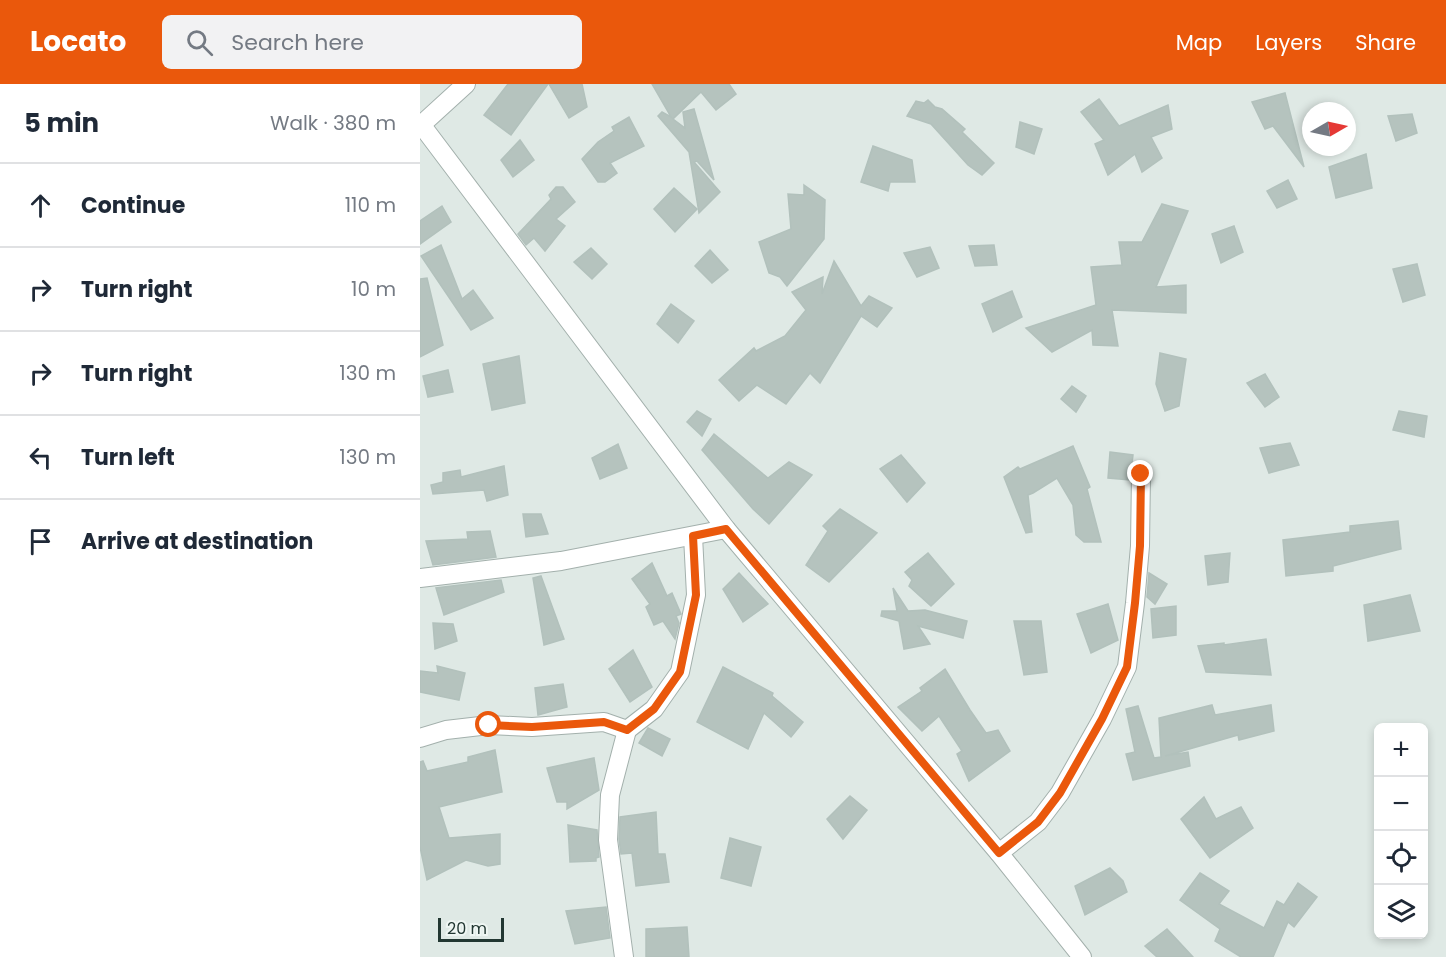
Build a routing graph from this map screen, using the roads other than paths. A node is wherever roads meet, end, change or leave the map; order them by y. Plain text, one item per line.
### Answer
1 (466, 84) edge
2 (420, 124) edge
3 (1141, 474) dead end
4 (726, 529) junction
5 (693, 536) junction
6 (420, 578) edge
7 (627, 730) junction
8 (420, 738) edge
9 (999, 853) junction
10 (624, 957) edge
11 (1082, 957) edge

1 - 2 street
2 - 4 street
3 - 9 street
4 - 5 street
4 - 9 street
5 - 6 street
5 - 7 street
7 - 8 street
7 - 10 street
9 - 11 street

